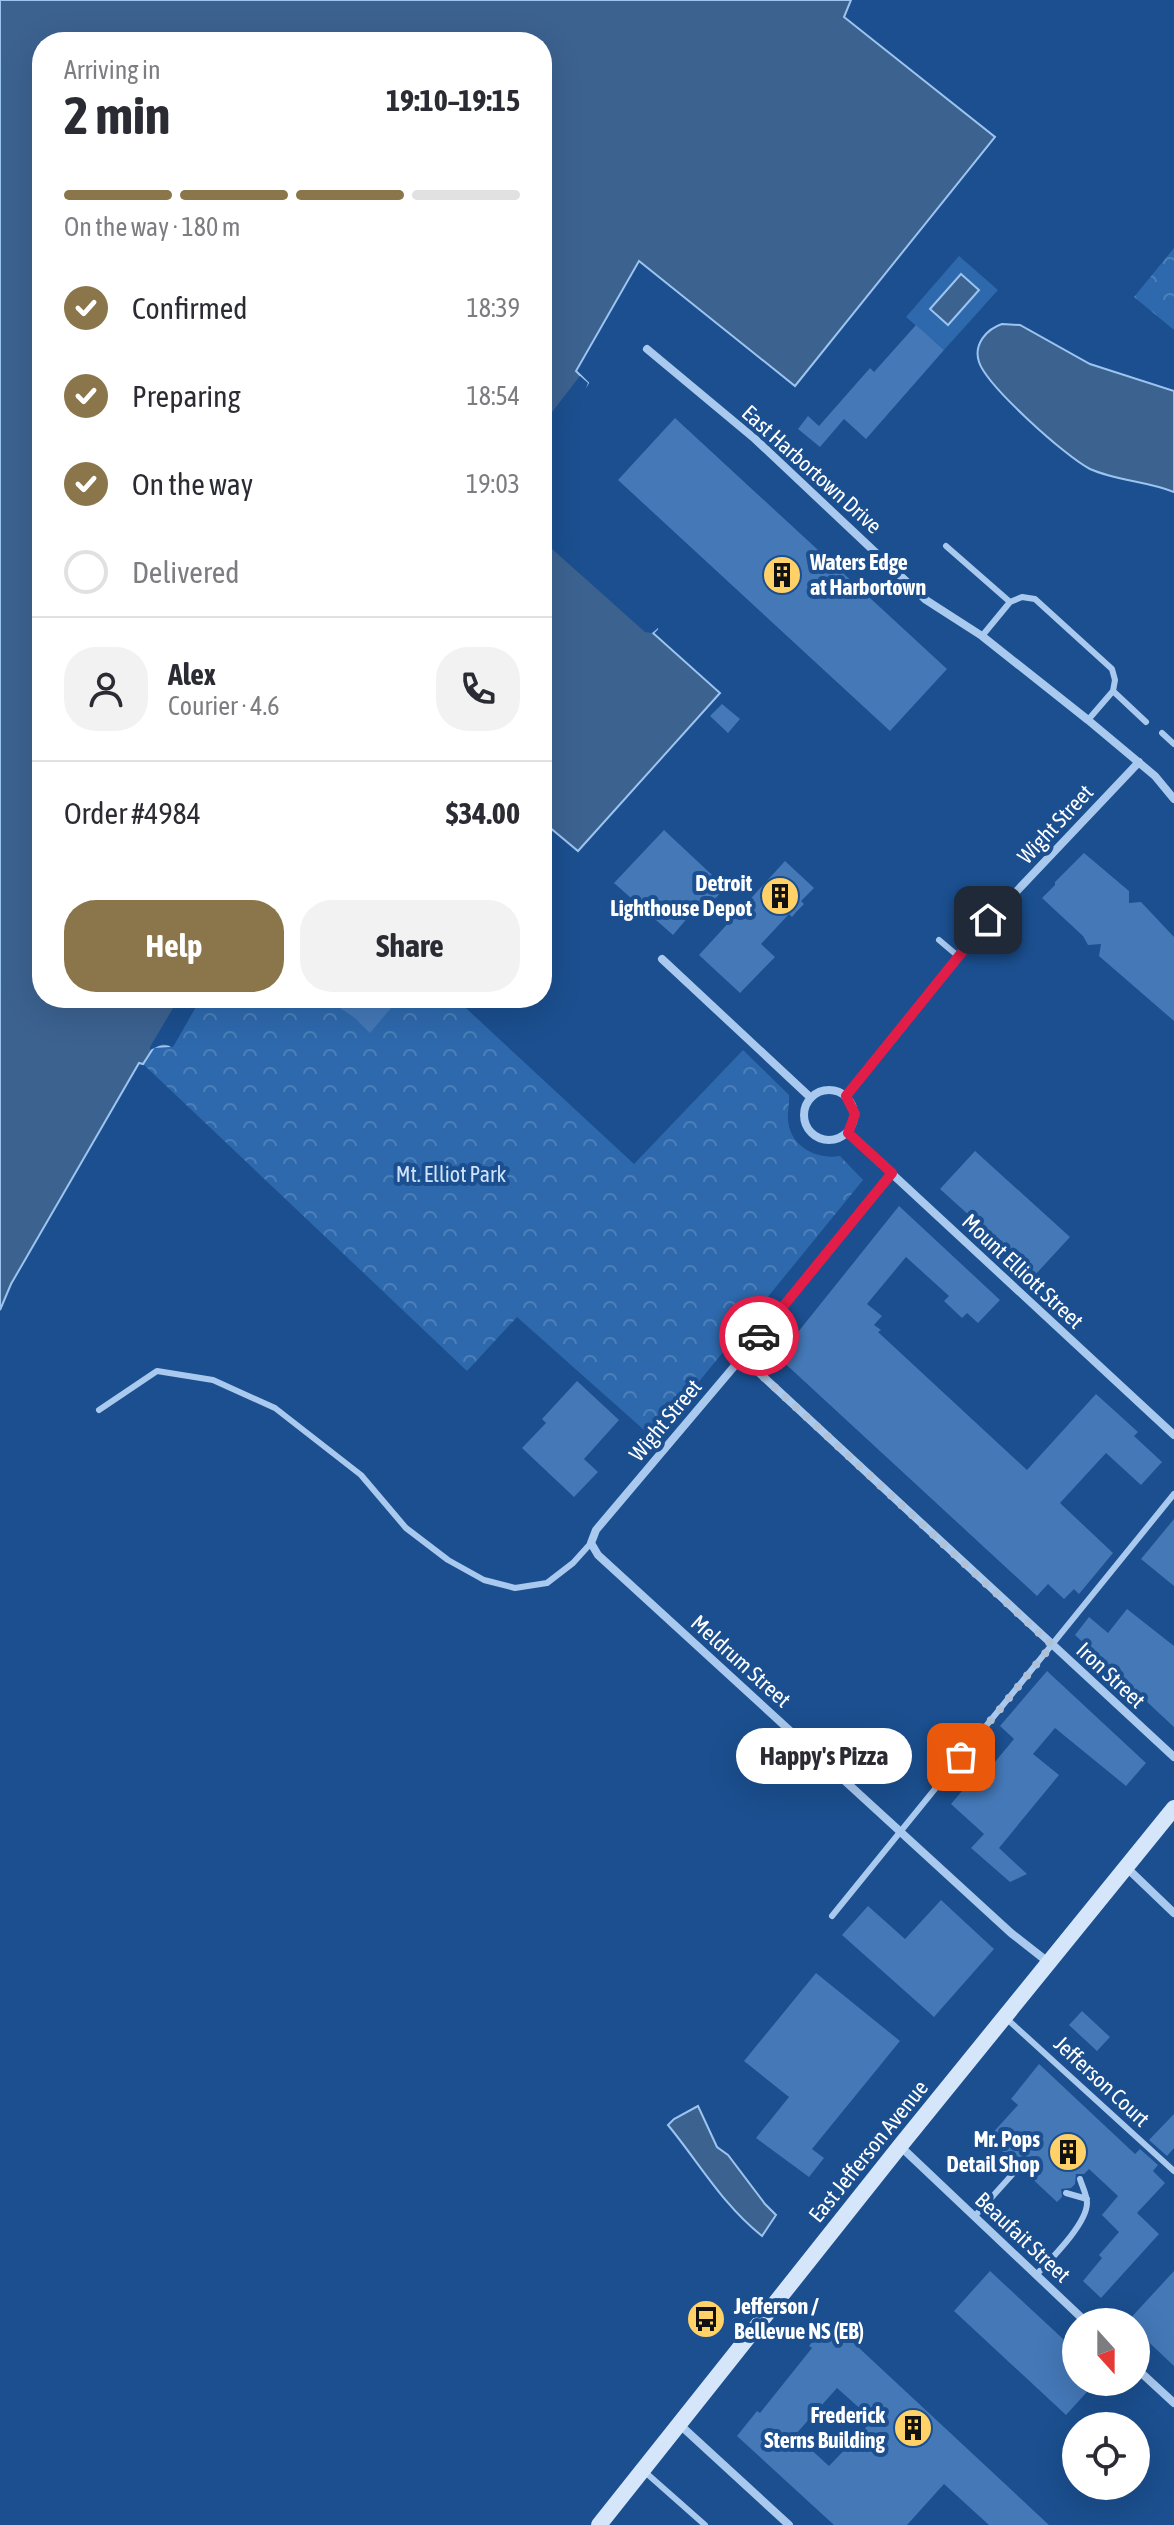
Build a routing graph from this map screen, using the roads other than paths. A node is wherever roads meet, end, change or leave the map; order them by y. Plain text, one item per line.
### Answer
1 (647, 349) dead end
2 (946, 546) dead end
3 (1010, 602) junction
4 (982, 636) junction
5 (1113, 691) junction
6 (1088, 720) junction
7 (1146, 722) dead end
8 (1162, 733) dead end
9 (1174, 744) edge
10 (1139, 762) junction
11 (1174, 799) edge
12 (939, 940) dead end
13 (958, 956) junction
14 (662, 959) dead end
15 (846, 1096) junction
16 (811, 1098) junction
17 (848, 1133) junction
18 (892, 1173) junction
19 (742, 1357) junction
20 (99, 1410) dead end
21 (1174, 1435) edge
22 (1174, 1494) edge
23 (591, 1543) junction
24 (1052, 1645) junction
25 (1174, 1757) edge
26 (1174, 1808) edge
27 (901, 1830) junction
28 (1126, 1867) junction
29 (1174, 1913) edge
30 (832, 1916) dead end
31 (1049, 1962) junction
32 (1005, 2017) junction
33 (900, 2146) junction
34 (1019, 2167) dead end
35 (1174, 2171) edge
36 (1080, 2179) dead end
37 (1066, 2193) dead end
38 (1087, 2199) junction
39 (974, 2217) junction
40 (1036, 2275) junction
41 (1071, 2308) edge
42 (1150, 2381) edge
43 (1174, 2403) edge
44 (678, 2423) junction
45 (642, 2470) junction
46 (600, 2525) edge
47 (705, 2525) edge
48 (789, 2525) edge

1 - 4 street, East Harbortown Drive
2 - 3 lane
3 - 4 lane
3 - 5 lane
4 - 6 street, East Harbortown Drive
5 - 6 lane
5 - 7 lane
6 - 10 street, East Harbortown Drive
8 - 9 lane
10 - 11 street, East Harbortown Drive
10 - 13 street, Wight Street
12 - 13 lane
13 - 15 street, Wight Street
14 - 16 street
15 - 16 street
15 - 17 street
16 - 17 street
17 - 18 street, Mount Elliott Street
18 - 19 street, Wight Street
18 - 21 street, Mount Elliott Street
19 - 23 street, Wight Street
19 - 24 street, Iron Street
20 - 23 lane
22 - 24 lane
23 - 27 street, Meldrum Street
24 - 25 street, Iron Street
24 - 27 lane
26 - 28 main road, East Jefferson Avenue
27 - 30 lane
27 - 31 street, Meldrum Street
28 - 29 street
28 - 31 main road, East Jefferson Avenue
31 - 32 main road, East Jefferson Avenue
32 - 33 main road, East Jefferson Avenue
32 - 35 lane, Jefferson Court
33 - 39 street, Beaufait Street
33 - 44 main road, East Jefferson Avenue
34 - 39 lane
36 - 38 lane
37 - 38 lane
38 - 40 lane
39 - 40 street, Beaufait Street
40 - 41 street, Beaufait Street
42 - 43 street
44 - 45 main road, East Jefferson Avenue
44 - 48 street
45 - 46 main road, East Jefferson Avenue
45 - 47 lane

